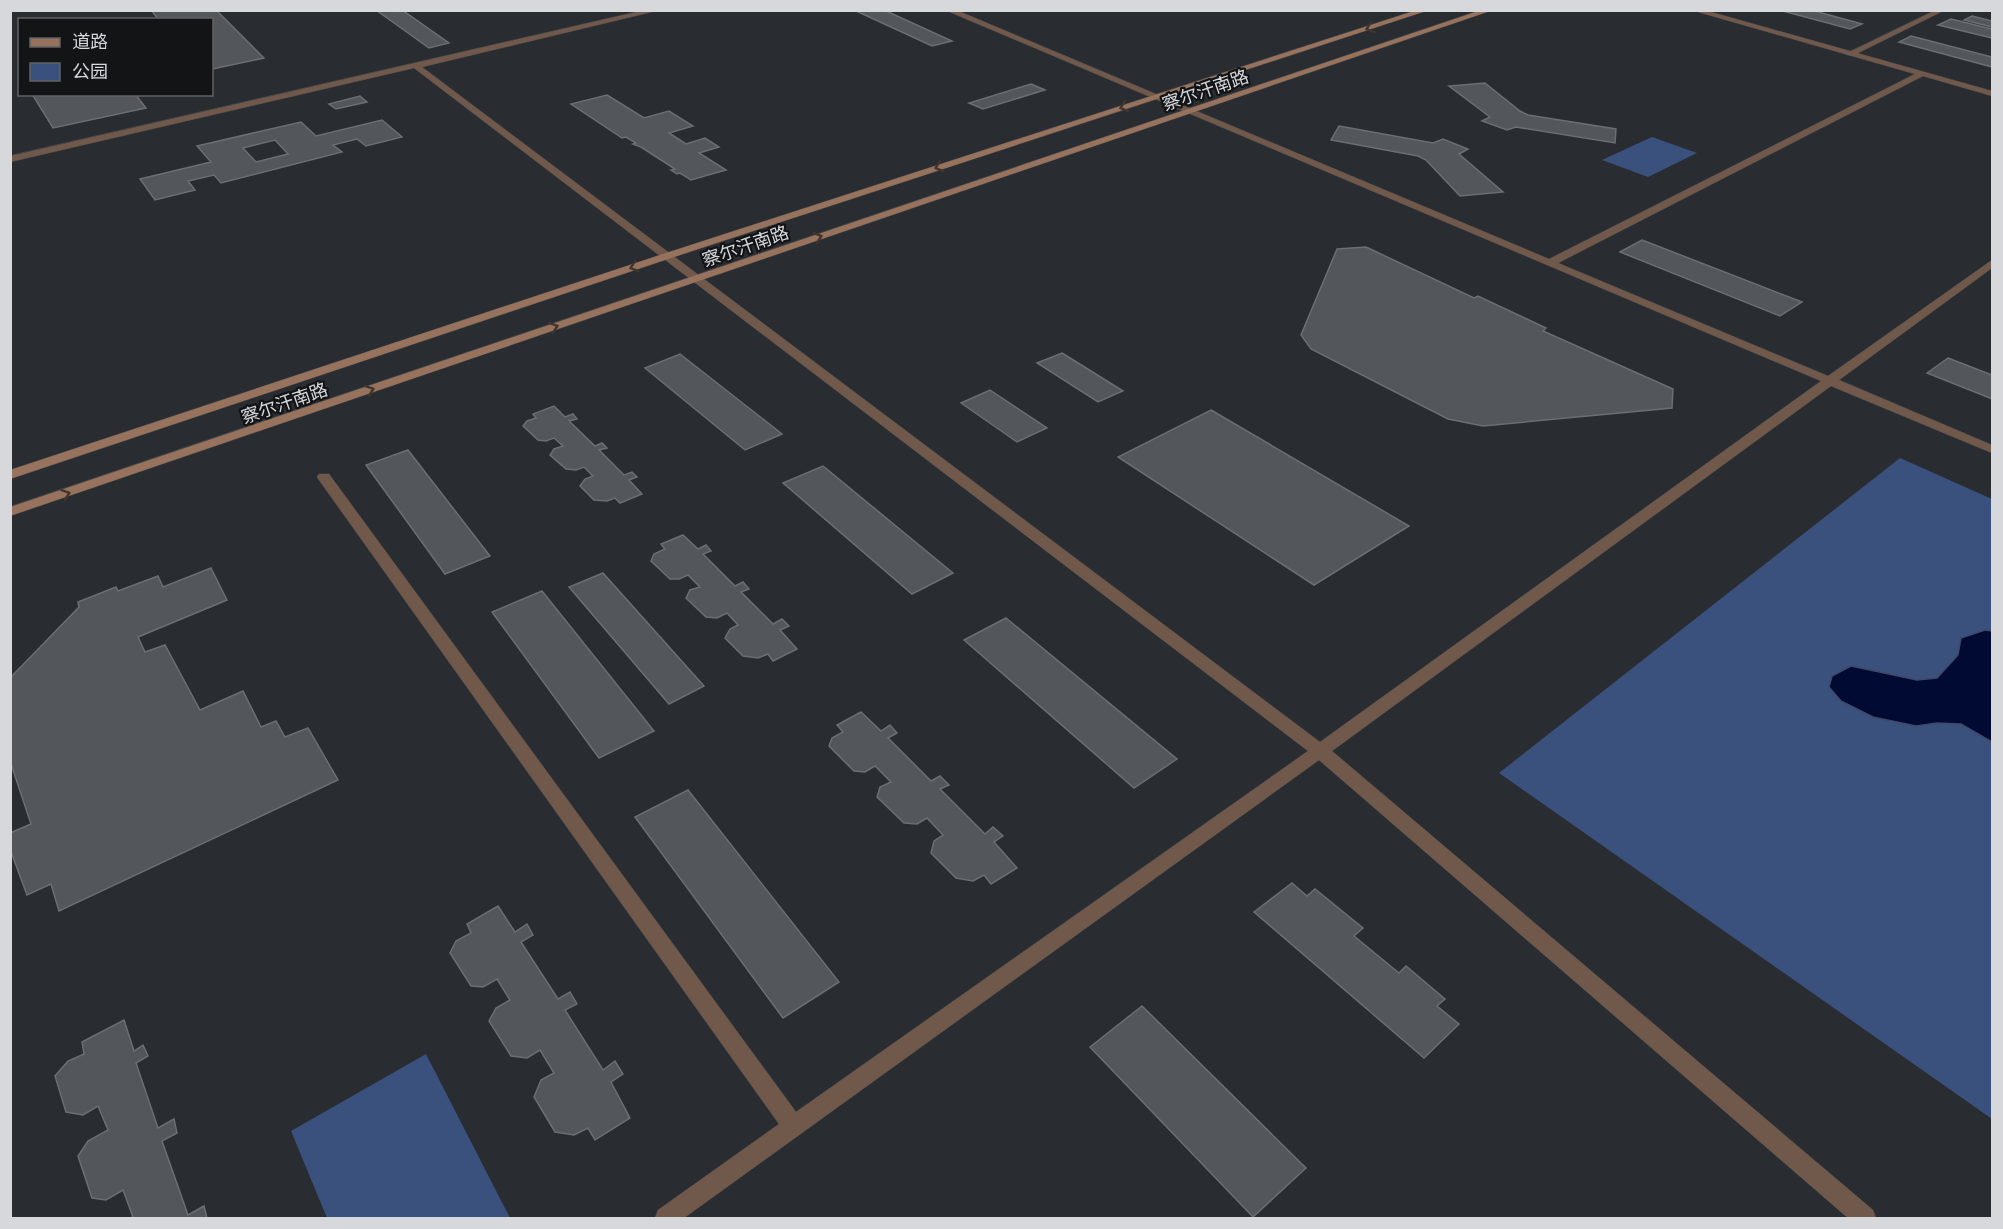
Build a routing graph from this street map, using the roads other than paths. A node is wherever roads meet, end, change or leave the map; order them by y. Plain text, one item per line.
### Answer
1 (657, 10) edge
2 (948, 10) edge
3 (1426, 10) edge
4 (1490, 10) edge
5 (1694, 10) edge
6 (1942, 10) edge
7 (1850, 54) junction
8 (416, 66) junction
9 (1921, 74) junction
10 (1992, 93) edge
11 (1154, 97) junction
12 (1189, 112) junction
13 (10, 159) edge
14 (667, 256) junction
15 (1992, 262) edge
16 (1549, 263) junction
17 (696, 279) junction
18 (1828, 380) junction
19 (1992, 449) edge
20 (10, 475) edge
21 (324, 477) dead end
22 (10, 512) edge
23 (1320, 751) junction
24 (794, 1127) junction
25 (666, 1218) edge
26 (1864, 1218) edge

1 - 8 street
2 - 11 street
3 -> 11 main road, 察尔汗南路
4 - 12 main road, 察尔汗南路
5 - 7 street
6 - 7 lane
7 - 9 street
8 - 13 street
8 - 14 street
9 - 10 street
9 - 16 street
11 - 12 street
11 -> 14 main road, 察尔汗南路
12 - 16 street
17 -> 12 main road, 察尔汗南路
14 - 17 street
14 -> 20 main road, 察尔汗南路
15 - 18 street
16 - 18 street
22 -> 17 main road, 察尔汗南路
17 - 23 street
18 - 19 street
18 - 23 street
21 - 24 street
23 - 24 street
23 - 26 street
24 - 25 street

